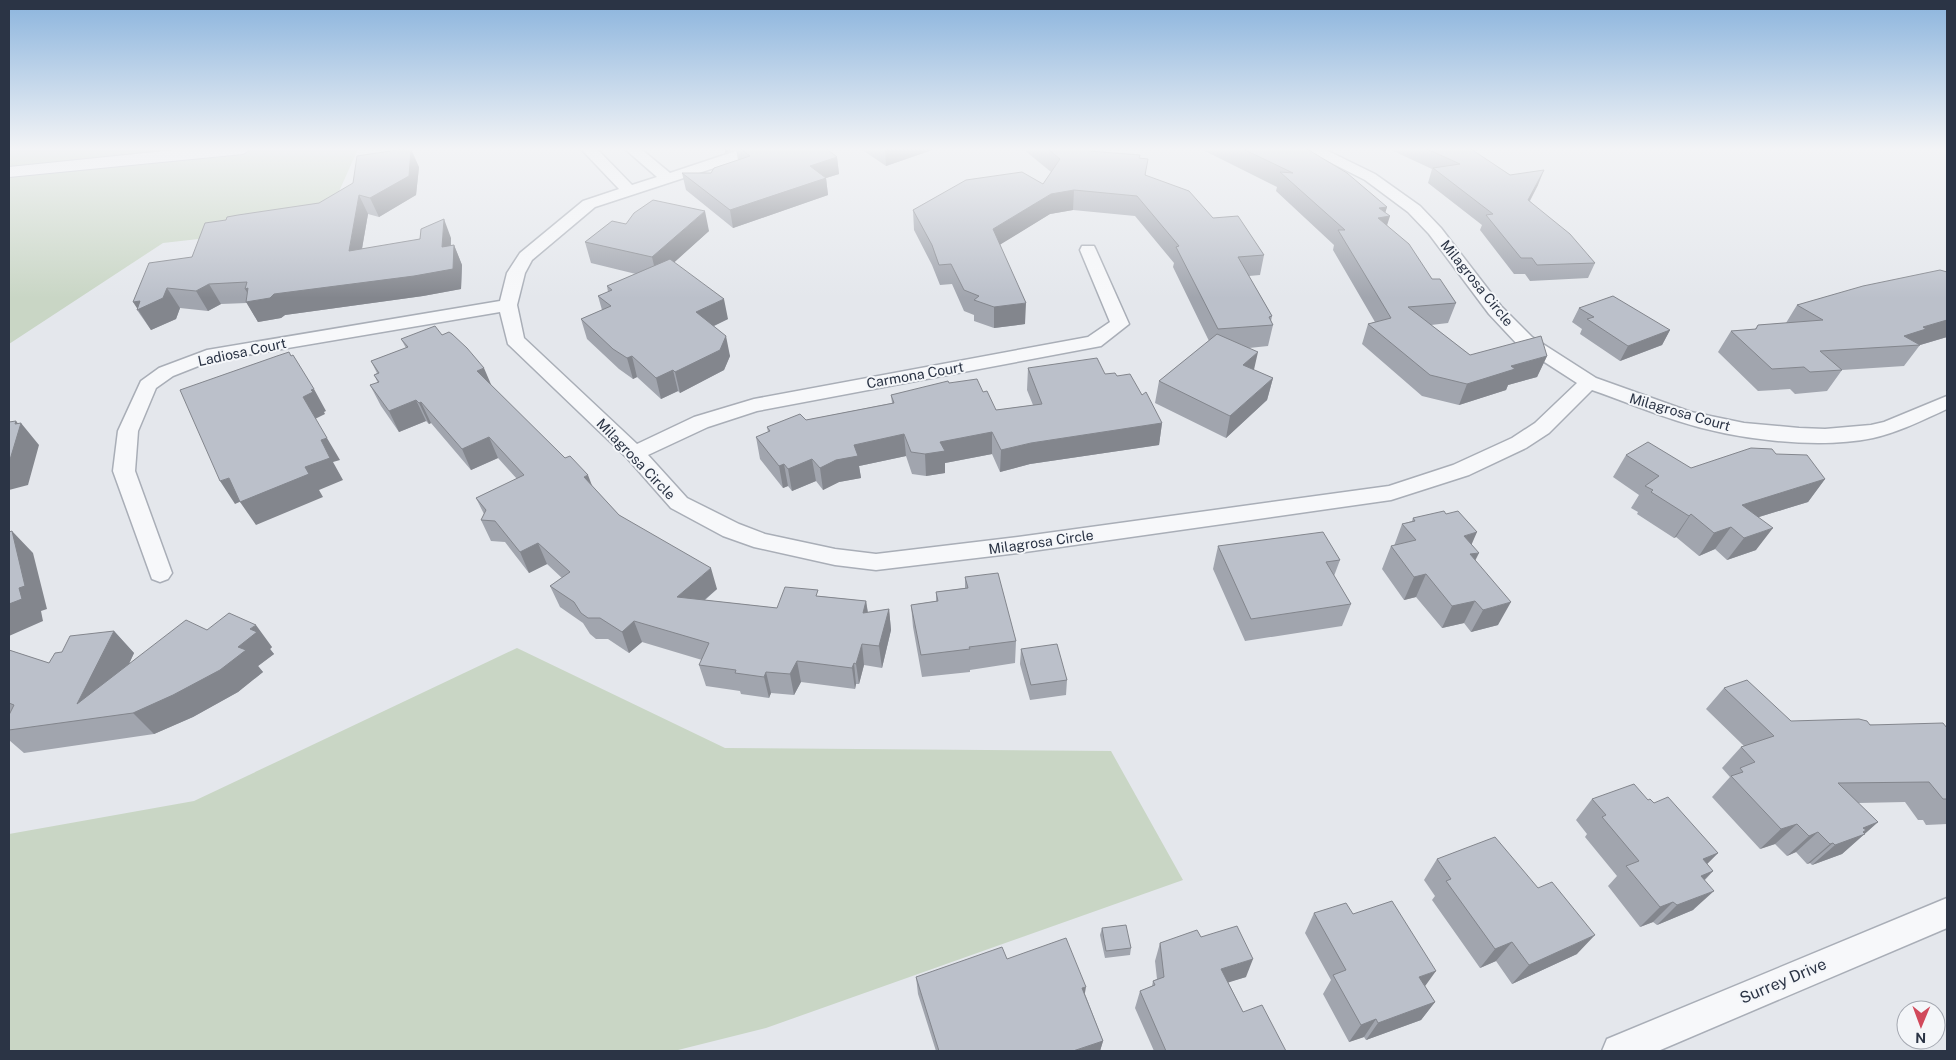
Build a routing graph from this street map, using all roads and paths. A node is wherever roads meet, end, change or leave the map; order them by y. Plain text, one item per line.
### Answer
1 (608, 198) edge
2 (1400, 198) edge
3 (1088, 250) dead end
4 (508, 305) junction
5 (1589, 382) junction
6 (1947, 402) edge
7 (634, 453) junction
8 (160, 573) dead end
9 (1947, 913) edge
10 (1619, 1051) edge

1 - 4 street, Milagrosa Circle
2 - 5 street, Milagrosa Circle
3 - 7 street, Carmona Court
4 - 7 street, Milagrosa Circle
4 - 8 street, Ladiosa Court
5 - 6 street, Milagrosa Court
5 - 7 street, Milagrosa Circle
9 - 10 street, Surrey Drive

